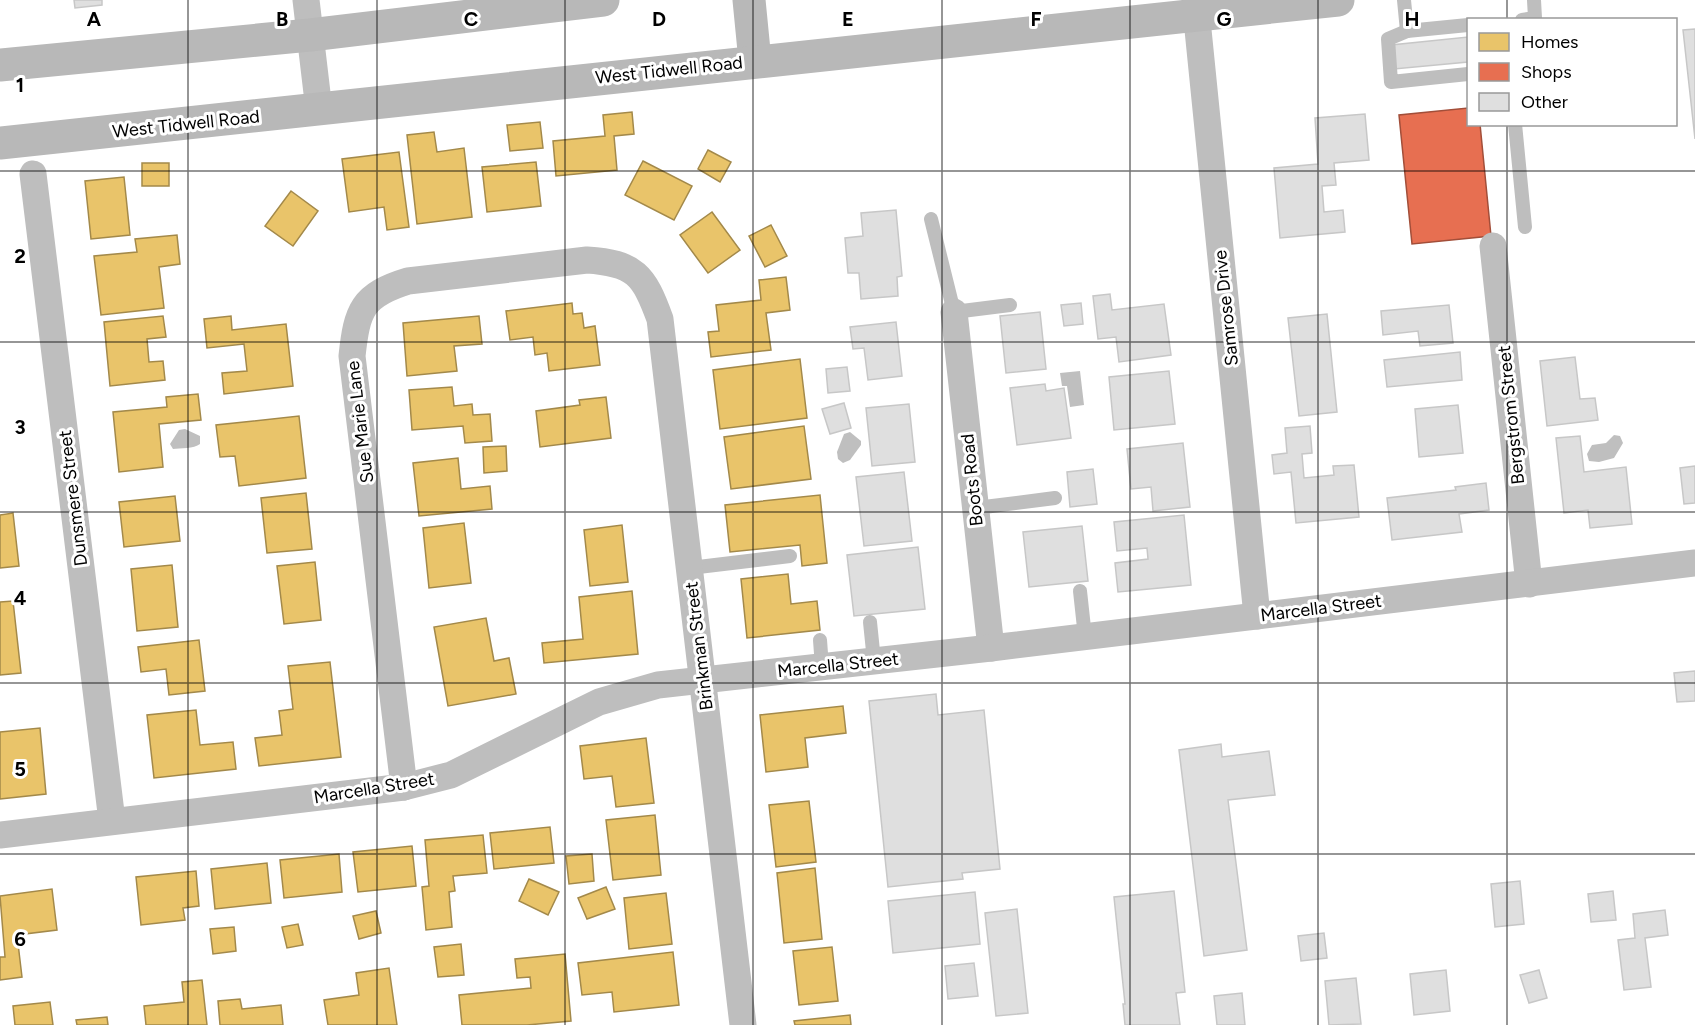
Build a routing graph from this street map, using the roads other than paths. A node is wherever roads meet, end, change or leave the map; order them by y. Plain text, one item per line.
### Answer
1 (306, 0) edge
2 (603, 0) edge
3 (749, 0) edge
4 (1338, 0) edge
5 (1404, 0) edge
6 (1534, 0) edge
7 (1196, 7) edge
8 (1535, 18) edge
9 (1467, 25) edge
10 (1407, 31) junction
11 (310, 35) junction
12 (755, 61) junction
13 (0, 65) edge
14 (1467, 74) edge
15 (319, 110) junction
16 (1515, 126) edge
17 (0, 143) edge
18 (33, 174) dead end
19 (931, 219) dead end
20 (1525, 226) dead end
21 (1493, 246) dead end
22 (636, 274) joint
23 (1010, 305) dead end
24 (954, 312) junction
25 (1055, 498) dead end
26 (975, 508) junction
27 (790, 556) dead end
28 (1695, 563) edge
29 (690, 568) junction
30 (1529, 584) junction
31 (1080, 591) dead end
32 (1257, 615) junction
33 (870, 622) dead end
34 (1085, 637) junction
35 (820, 640) dead end
36 (991, 648) junction
37 (874, 661) junction
38 (822, 667) junction
39 (704, 680) junction
40 (404, 787) junction
41 (112, 821) junction
42 (0, 835) edge
43 (743, 1025) edge

1 - 11 street
2 - 11 main road
3 - 12 main road
4 - 7 main road, West Tidwell Road
5 - 10 lane
6 - 8 lane
7 - 12 main road, West Tidwell Road
7 - 32 street, Samrose Drive
9 - 10 lane
10 - 14 lane
11 - 13 main road
11 - 15 street
12 - 15 main road, West Tidwell Road
15 - 17 main road, West Tidwell Road
16 - 20 lane
18 - 41 street, Dunsmere Street
19 - 24 lane
21 - 30 street, Bergstrom Street
22 - 29 street, Brinkman Street
22 - 40 street, Sue Marie Lane
23 - 24 lane
24 - 26 street, Boots Road
25 - 26 lane
26 - 36 street, Boots Road
27 - 29 lane
28 - 30 street, Marcella Street
29 - 39 street, Brinkman Street
30 - 32 street, Marcella Street
31 - 34 lane
32 - 34 street, Marcella Street
33 - 37 lane
34 - 36 street, Marcella Street
35 - 38 lane
36 - 37 street, Marcella Street
37 - 38 street, Marcella Street
38 - 39 street, Marcella Street
39 - 40 street, Marcella Street
39 - 43 street, Brinkman Street
40 - 41 street, Marcella Street
41 - 42 street, Marcella Street

